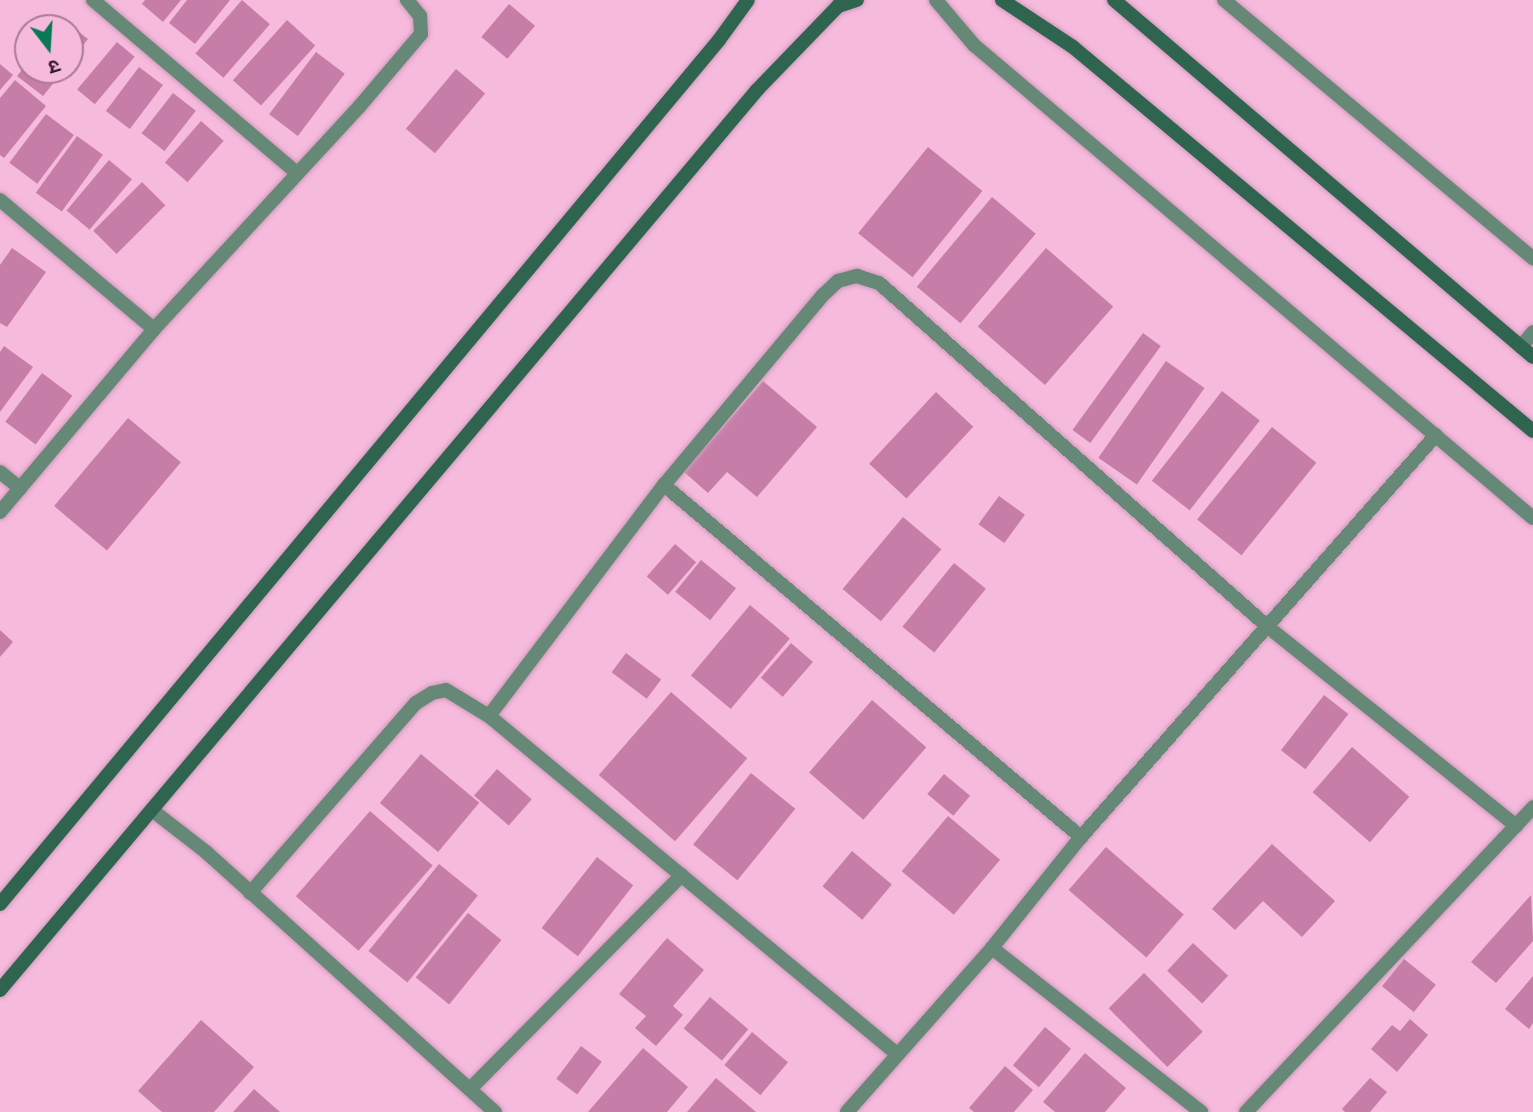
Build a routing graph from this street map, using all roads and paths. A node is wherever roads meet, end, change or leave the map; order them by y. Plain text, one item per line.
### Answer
1 (93, 0) edge
2 (407, 0) edge
3 (748, 0) edge
4 (857, 0) edge
5 (936, 0) edge
6 (1002, 0) edge
7 (1114, 0) edge
8 (1224, 0) edge
9 (297, 173) junction
10 (0, 200) edge
11 (1533, 258) edge
12 (154, 329) junction
13 (1533, 332) edge
14 (1521, 347) junction
15 (1533, 357) edge
16 (1533, 431) edge
17 (1436, 435) junction
18 (0, 472) edge
19 (664, 485) junction
20 (20, 488) junction
21 (0, 512) edge
22 (1533, 518) edge
23 (1268, 627) junction
24 (489, 716) junction
25 (1533, 807) edge
26 (152, 810) junction
27 (1516, 826) junction
28 (1081, 837) junction
29 (682, 875) junction
30 (250, 893) junction
31 (0, 904) edge
32 (992, 948) junction
33 (0, 990) edge
34 (897, 1054) junction
35 (470, 1089) junction
36 (495, 1112) edge
37 (847, 1112) edge
38 (1201, 1112) edge
39 (1246, 1112) edge

1 - 9 street
2 - 9 street
3 - 31 street
4 - 26 street
5 - 17 street
6 - 16 street
7 - 14 street
8 - 11 street
9 - 12 street
10 - 12 street
12 - 20 street
13 - 14 street
14 - 15 street
17 - 22 street
17 - 23 street
18 - 20 street
19 - 23 street
19 - 24 street
19 - 28 street
20 - 21 street
23 - 27 street
23 - 28 street
24 - 29 street
24 - 30 street
25 - 27 street
26 - 30 street
26 - 33 street
27 - 39 street
28 - 32 street
29 - 34 street
29 - 35 street
30 - 35 street
32 - 34 street
32 - 38 street
34 - 37 street
35 - 36 street

